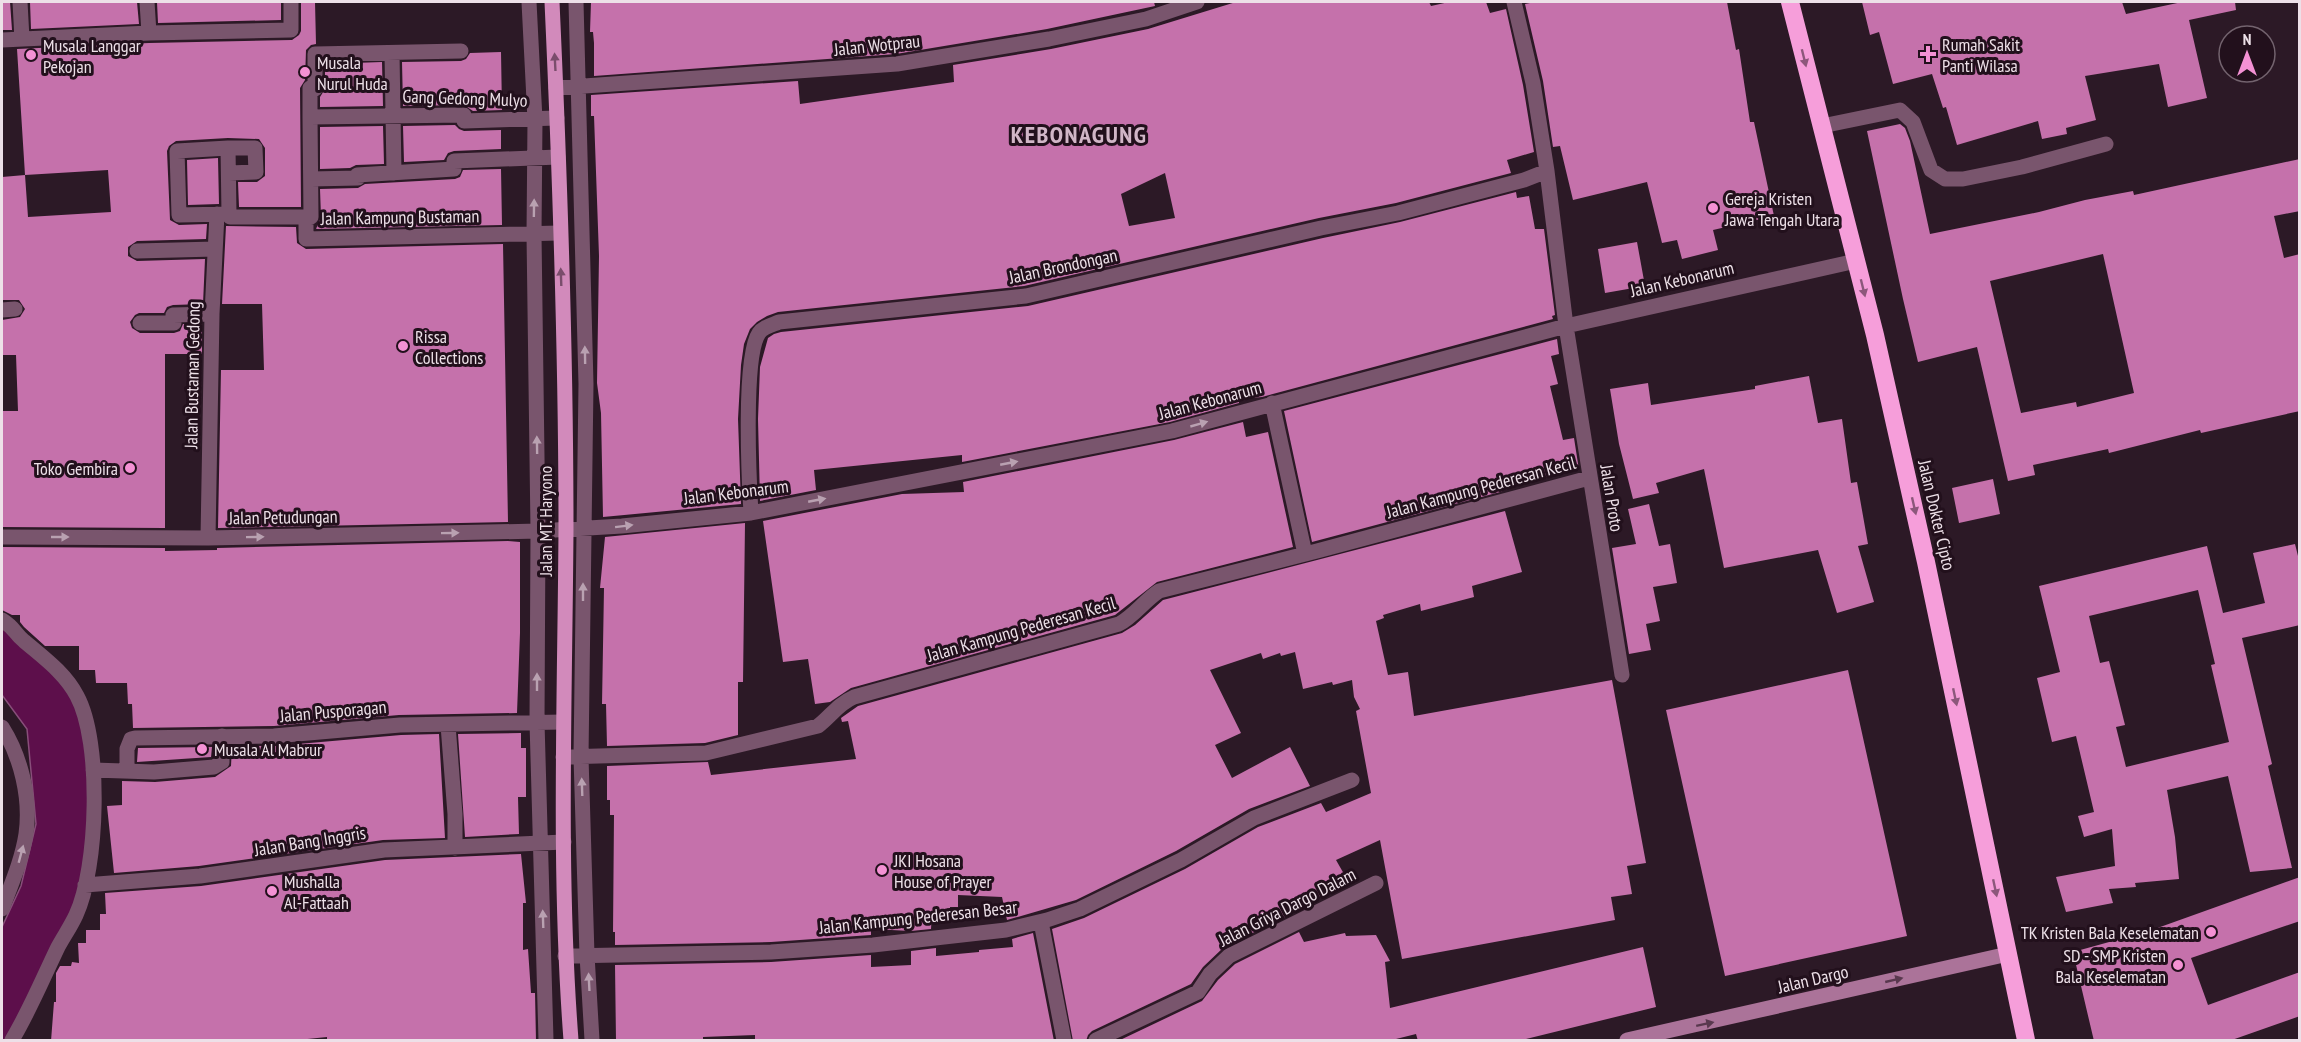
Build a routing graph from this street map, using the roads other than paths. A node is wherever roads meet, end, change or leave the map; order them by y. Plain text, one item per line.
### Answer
1 (20, 2) edge
2 (147, 2) edge
3 (291, 2) edge
4 (529, 2) edge
5 (552, 2) edge
6 (576, 2) edge
7 (1197, 2) edge
8 (1514, 2) edge
9 (1790, 2) edge
10 (149, 33) junction
11 (22, 39) junction
12 (2, 40) edge
13 (461, 51) dead end
14 (392, 53) junction
15 (579, 86) junction
16 (556, 88) junction
17 (393, 115) junction
18 (310, 117) junction
19 (557, 118) junction
20 (535, 120) junction
21 (1822, 126) junction
22 (2106, 144) dead end
23 (228, 148) junction
24 (558, 157) junction
25 (534, 159) junction
26 (1547, 171) junction
27 (229, 173) junction
28 (394, 173) junction
29 (311, 179) junction
30 (223, 214) junction
31 (306, 217) junction
32 (559, 233) junction
33 (534, 234) junction
34 (215, 249) junction
35 (137, 251) dead end
36 (1856, 261) junction
37 (212, 314) junction
38 (140, 323) dead end
39 (1566, 326) junction
40 (586, 384) junction
41 (564, 385) junction
42 (1272, 403) junction
43 (1589, 478) junction
44 (751, 513) junction
45 (566, 529) junction
46 (583, 529) junction
47 (538, 531) junction
48 (2, 537) edge
49 (208, 538) junction
50 (1305, 554) junction
51 (2, 620) edge
52 (1622, 675) dead end
53 (537, 722) junction
54 (563, 722) junction
55 (448, 725) junction
56 (2, 727) edge
57 (222, 736) junction
58 (563, 757) junction
59 (581, 757) junction
60 (93, 770) junction
61 (126, 771) junction
62 (1352, 780) dead end
63 (564, 842) junction
64 (540, 843) junction
65 (455, 848) junction
66 (1376, 883) dead end
67 (85, 885) junction
68 (2, 909) edge
69 (1041, 922) junction
70 (2008, 954) junction
71 (587, 955) junction
72 (565, 956) junction
73 (12, 1041) edge
74 (546, 1041) edge
75 (571, 1041) edge
76 (592, 1041) edge
77 (1064, 1041) edge
78 (1096, 1041) edge
79 (1627, 1041) edge
80 (2026, 1041) edge

1 - 11 street
2 - 10 street
3 - 10 street
4 - 20 street
16 -> 5 main road, Jalan MT. Haryono
6 - 15 street
7 - 15 street, Jalan Wotprau
8 - 26 street, Jalan Proto
9 -> 21 highway, Jalan Dokter Cipto
10 - 11 street
11 - 12 street
13 - 14 street
14 - 17 street, Gang Gedong Mulyo
14 - 18 street
15 - 16 street, Jalan Wotprau
40 -> 15 street
16 - 19 main road, Jalan MT. Haryono
17 - 18 street, Gang Gedong Mulyo
17 - 20 street, Gang Gedong Mulyo
17 - 28 street
18 - 29 street
19 - 20 street, Gang Gedong Mulyo
19 - 24 main road, Jalan MT. Haryono
20 - 25 street
21 - 22 street
21 - 36 highway, Jalan Dokter Cipto
23 - 27 street, Jalan Bustaman Gedong
23 - 27 street
23 - 30 street
24 - 25 street
24 - 32 main road, Jalan MT. Haryono
25 - 28 street
33 -> 25 street
26 - 39 street, Jalan Proto
26 - 44 street, Jalan Brondongan
27 - 30 street, Jalan Bustaman Gedong
28 - 29 street
29 - 31 street
30 - 31 street, Jalan Kampung Bustaman
30 - 34 street, Jalan Bustaman Gedong
31 - 33 street, Jalan Kampung Bustaman
32 - 33 street, Jalan Kampung Bustaman
41 -> 32 main road, Jalan MT. Haryono
47 -> 33 street
34 - 35 street
34 - 37 street, Jalan Bustaman Gedong
36 - 39 street, Jalan Kebonarum
36 -> 70 highway, Jalan Dokter Cipto
37 - 38 street
37 - 49 street, Jalan Bustaman Gedong
39 - 42 street, Jalan Kebonarum
39 - 43 street, Jalan Proto
40 - 41 street
40 - 46 street
41 - 45 main road, Jalan MT. Haryono
44 -> 42 street, Jalan Kebonarum
42 - 50 street
43 - 50 street, Jalan Kampung Pederesan Kecil
43 - 52 street, Jalan Proto
46 -> 44 street, Jalan Kebonarum
45 - 46 street, Jalan Kebonarum
45 - 47 street, Jalan Petudungan
45 - 54 main road, Jalan MT. Haryono
59 -> 46 street
49 -> 47 street, Jalan Petudungan
53 -> 47 street
48 -> 49 street, Jalan Petudungan
50 - 59 street, Jalan Kampung Pederesan Kecil
51 - 60 street
53 - 54 street, Jalan Pusporagan
53 - 55 street, Jalan Pusporagan
53 - 64 street
54 - 58 main road, Jalan MT. Haryono
55 - 57 street, Jalan Pusporagan
55 - 65 street
68 -> 56 street
57 - 61 street
57 - 61 street, Jalan Pusporagan
58 - 59 street, Jalan Kampung Pederesan Kecil
58 - 63 main road, Jalan MT. Haryono
71 -> 59 street
60 - 61 street
60 - 67 street
62 - 69 street, Jalan Kampung Pederesan Besar
63 - 64 street, Jalan Bang Inggris
63 - 72 main road, Jalan MT. Haryono
64 - 65 street, Jalan Bang Inggris
74 -> 64 street
65 - 67 street, Jalan Bang Inggris
66 - 78 street, Jalan Griya Dargo Dalam
67 - 73 street
69 - 71 street, Jalan Kampung Pederesan Besar
69 - 77 street
79 -> 70 street, Jalan Dargo
70 - 80 highway, Jalan Dokter Cipto
71 - 72 street, Jalan Kampung Pederesan Besar
76 -> 71 street
72 - 75 main road, Jalan MT. Haryono

